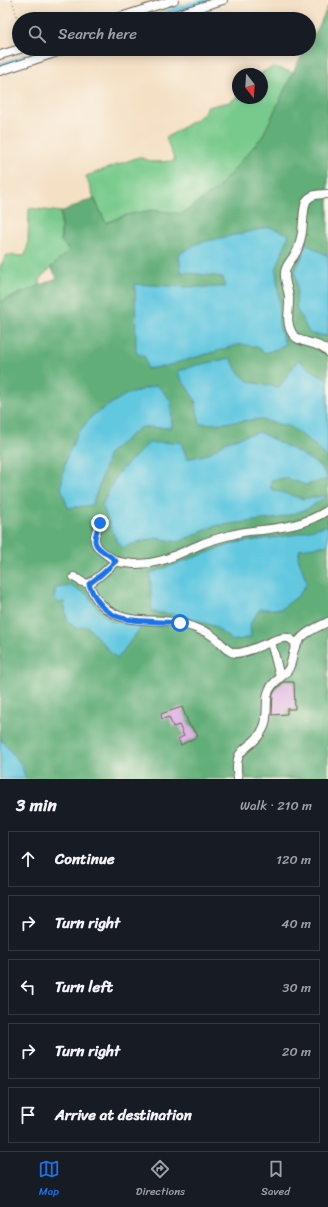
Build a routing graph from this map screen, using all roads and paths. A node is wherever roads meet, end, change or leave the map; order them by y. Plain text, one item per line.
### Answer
1 (12, 0) edge
2 (174, 0) edge
3 (223, 0) edge
4 (16, 12) edge
5 (136, 12) edge
6 (184, 12) edge
7 (12, 52) edge
8 (0, 56) edge
9 (18, 56) edge
10 (43, 56) edge
11 (19, 63) junction
12 (0, 70) edge
13 (328, 194) edge
14 (328, 352) edge
15 (328, 510) edge
16 (100, 523) dead end
17 (116, 561) junction
18 (74, 577) dead end
19 (89, 584) junction
20 (328, 622) edge
21 (270, 643) junction
22 (296, 643) junction
23 (280, 677) junction
24 (238, 779) edge

1 - 4 path
2 - 5 street
3 - 6 street
7 - 8 street
9 - 11 street
10 - 11 street
11 - 12 street
13 - 14 street
15 - 17 street
16 - 17 street
17 - 19 street
18 - 19 street
19 - 21 street
20 - 22 street
21 - 22 street
21 - 23 street
22 - 23 street
23 - 24 street

